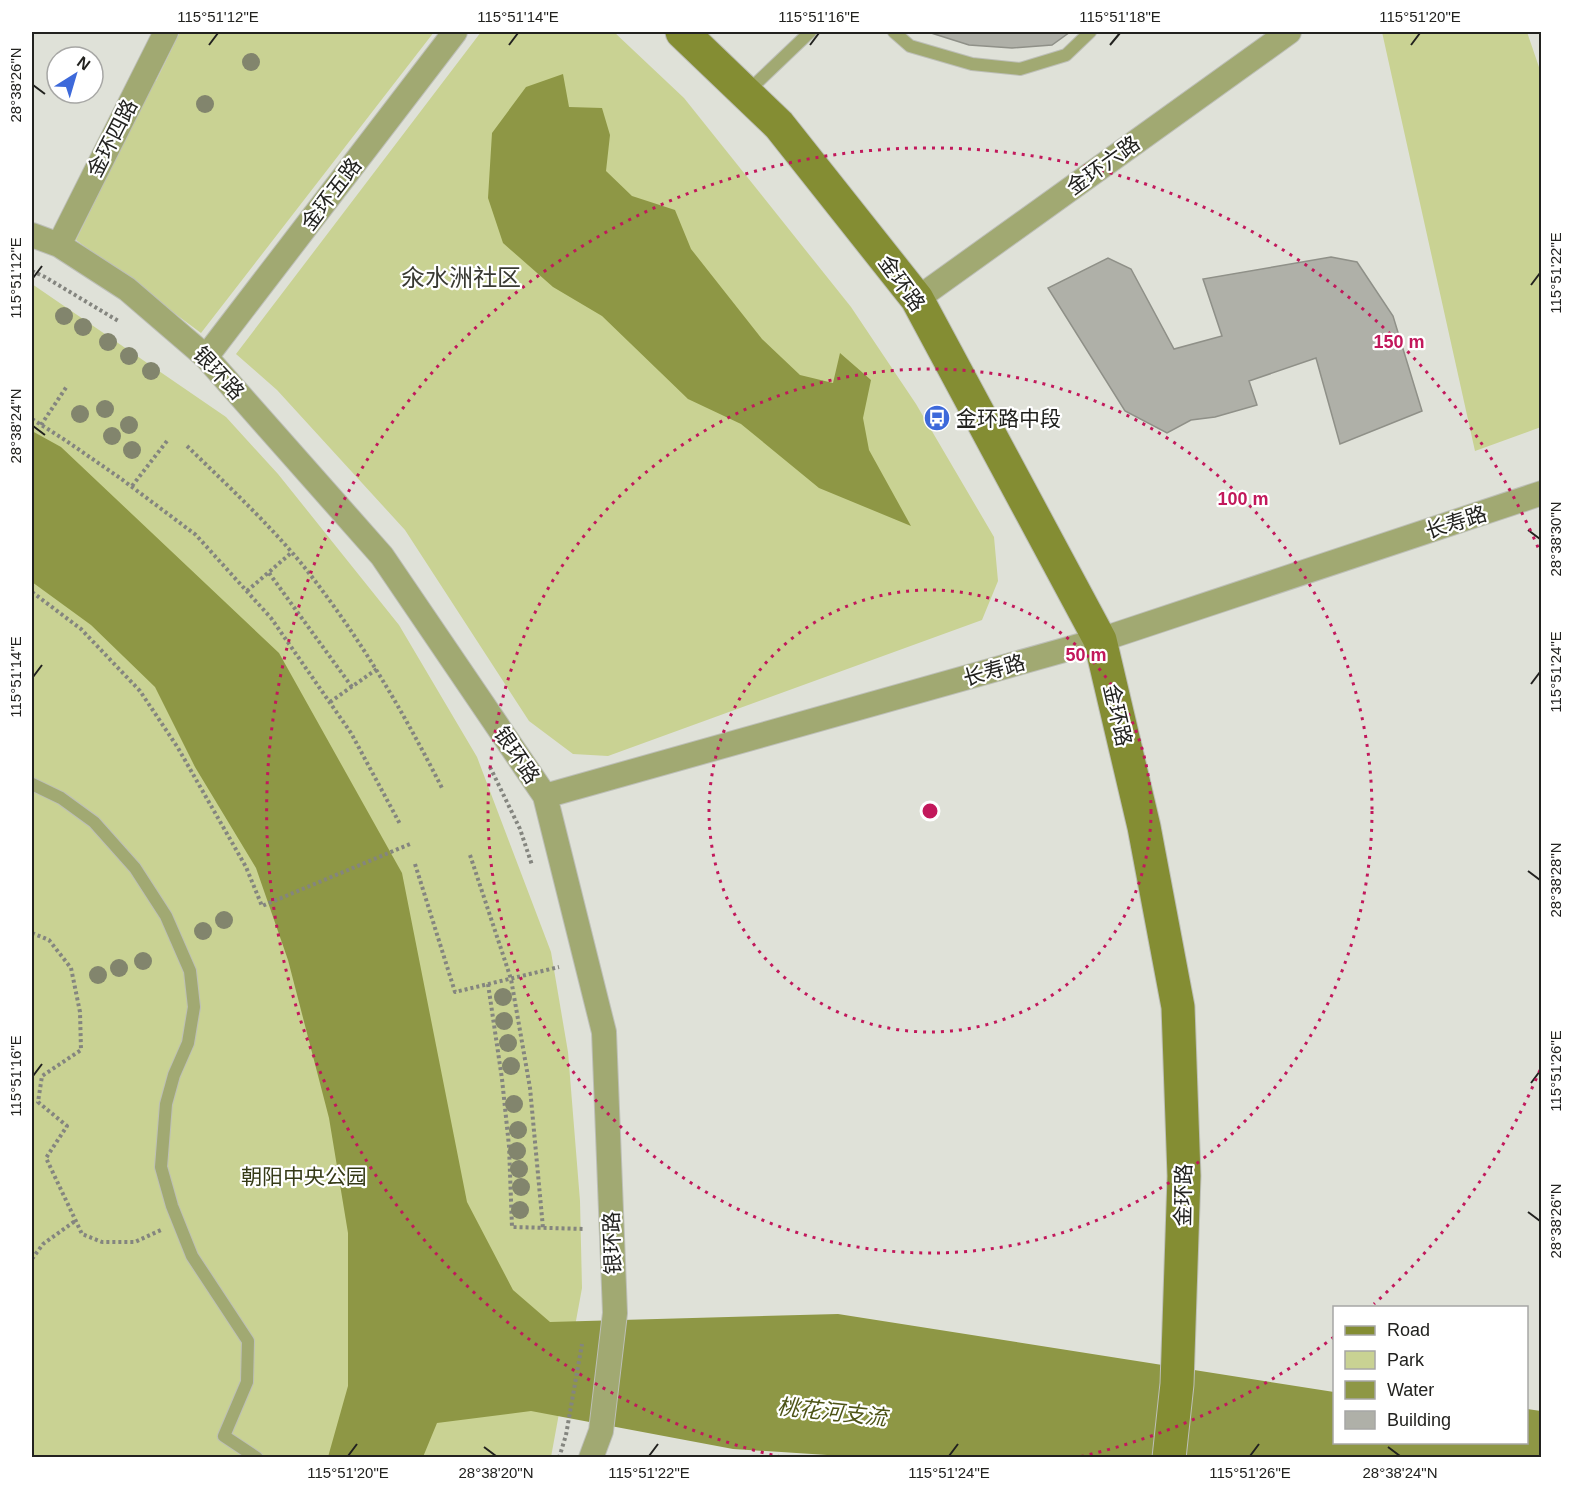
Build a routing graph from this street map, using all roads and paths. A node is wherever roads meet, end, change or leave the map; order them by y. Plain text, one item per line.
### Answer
1 (166, 32) edge
2 (455, 32) edge
3 (682, 32) edge
4 (810, 32) edge
5 (894, 32) edge
6 (1090, 32) edge
7 (1289, 32) edge
8 (746, 92) junction
9 (32, 235) edge
10 (59, 245) junction
11 (32, 272) edge
12 (917, 299) junction
13 (123, 324) dead end
14 (206, 357) junction
15 (67, 386) dead end
16 (32, 419) edge
17 (41, 425) junction
18 (167, 441) dead end
19 (187, 446) dead end
20 (132, 486) junction
21 (1541, 494) edge
22 (291, 553) junction
23 (269, 573) junction
24 (247, 591) junction
25 (32, 592) edge
26 (1100, 640) junction
27 (377, 669) junction
28 (352, 687) junction
29 (330, 702) junction
30 (487, 761) dead end
31 (32, 784) edge
32 (443, 790) dead end
33 (545, 796) junction
34 (400, 824) dead end
35 (410, 844) dead end
36 (470, 855) dead end
37 (415, 864) dead end
38 (534, 871) dead end
39 (32, 933) edge
40 (566, 965) dead end
41 (511, 979) junction
42 (488, 984) junction
43 (75, 1221) junction
44 (178, 1222) junction
45 (543, 1228) junction
46 (589, 1229) dead end
47 (32, 1259) edge
48 (583, 1335) dead end
49 (257, 1458) edge
50 (559, 1458) edge
51 (591, 1458) edge
52 (1169, 1458) edge

1 - 10 street, 金环四路
2 - 14 street, 金环五路
3 - 8 street, 金环路
4 - 8 lane
5 - 6 lane
7 - 12 street, 金环六路
8 - 12 street, 金环路
9 - 10 street, 银环路
10 - 14 street, 银环路
11 - 13 path
12 - 26 street, 金环路
14 - 33 street, 银环路
15 - 17 path
16 - 17 path
17 - 20 path
18 - 20 path
19 - 22 path
20 - 24 path
21 - 26 street, 长寿路
22 - 23 path
22 - 27 path
23 - 24 path
23 - 28 path
24 - 29 path
25 - 35 path
26 - 33 street, 长寿路
26 - 52 street, 金环路
27 - 28 path
27 - 32 path
28 - 29 path
29 - 34 path
30 - 38 path
31 - 44 lane
33 - 51 street, 银环路
36 - 41 path
37 - 42 path
39 - 43 path
40 - 41 path
41 - 42 path
41 - 45 path
42 - 45 path
43 - 44 path
43 - 47 path
44 - 49 lane
45 - 46 path
48 - 50 path

